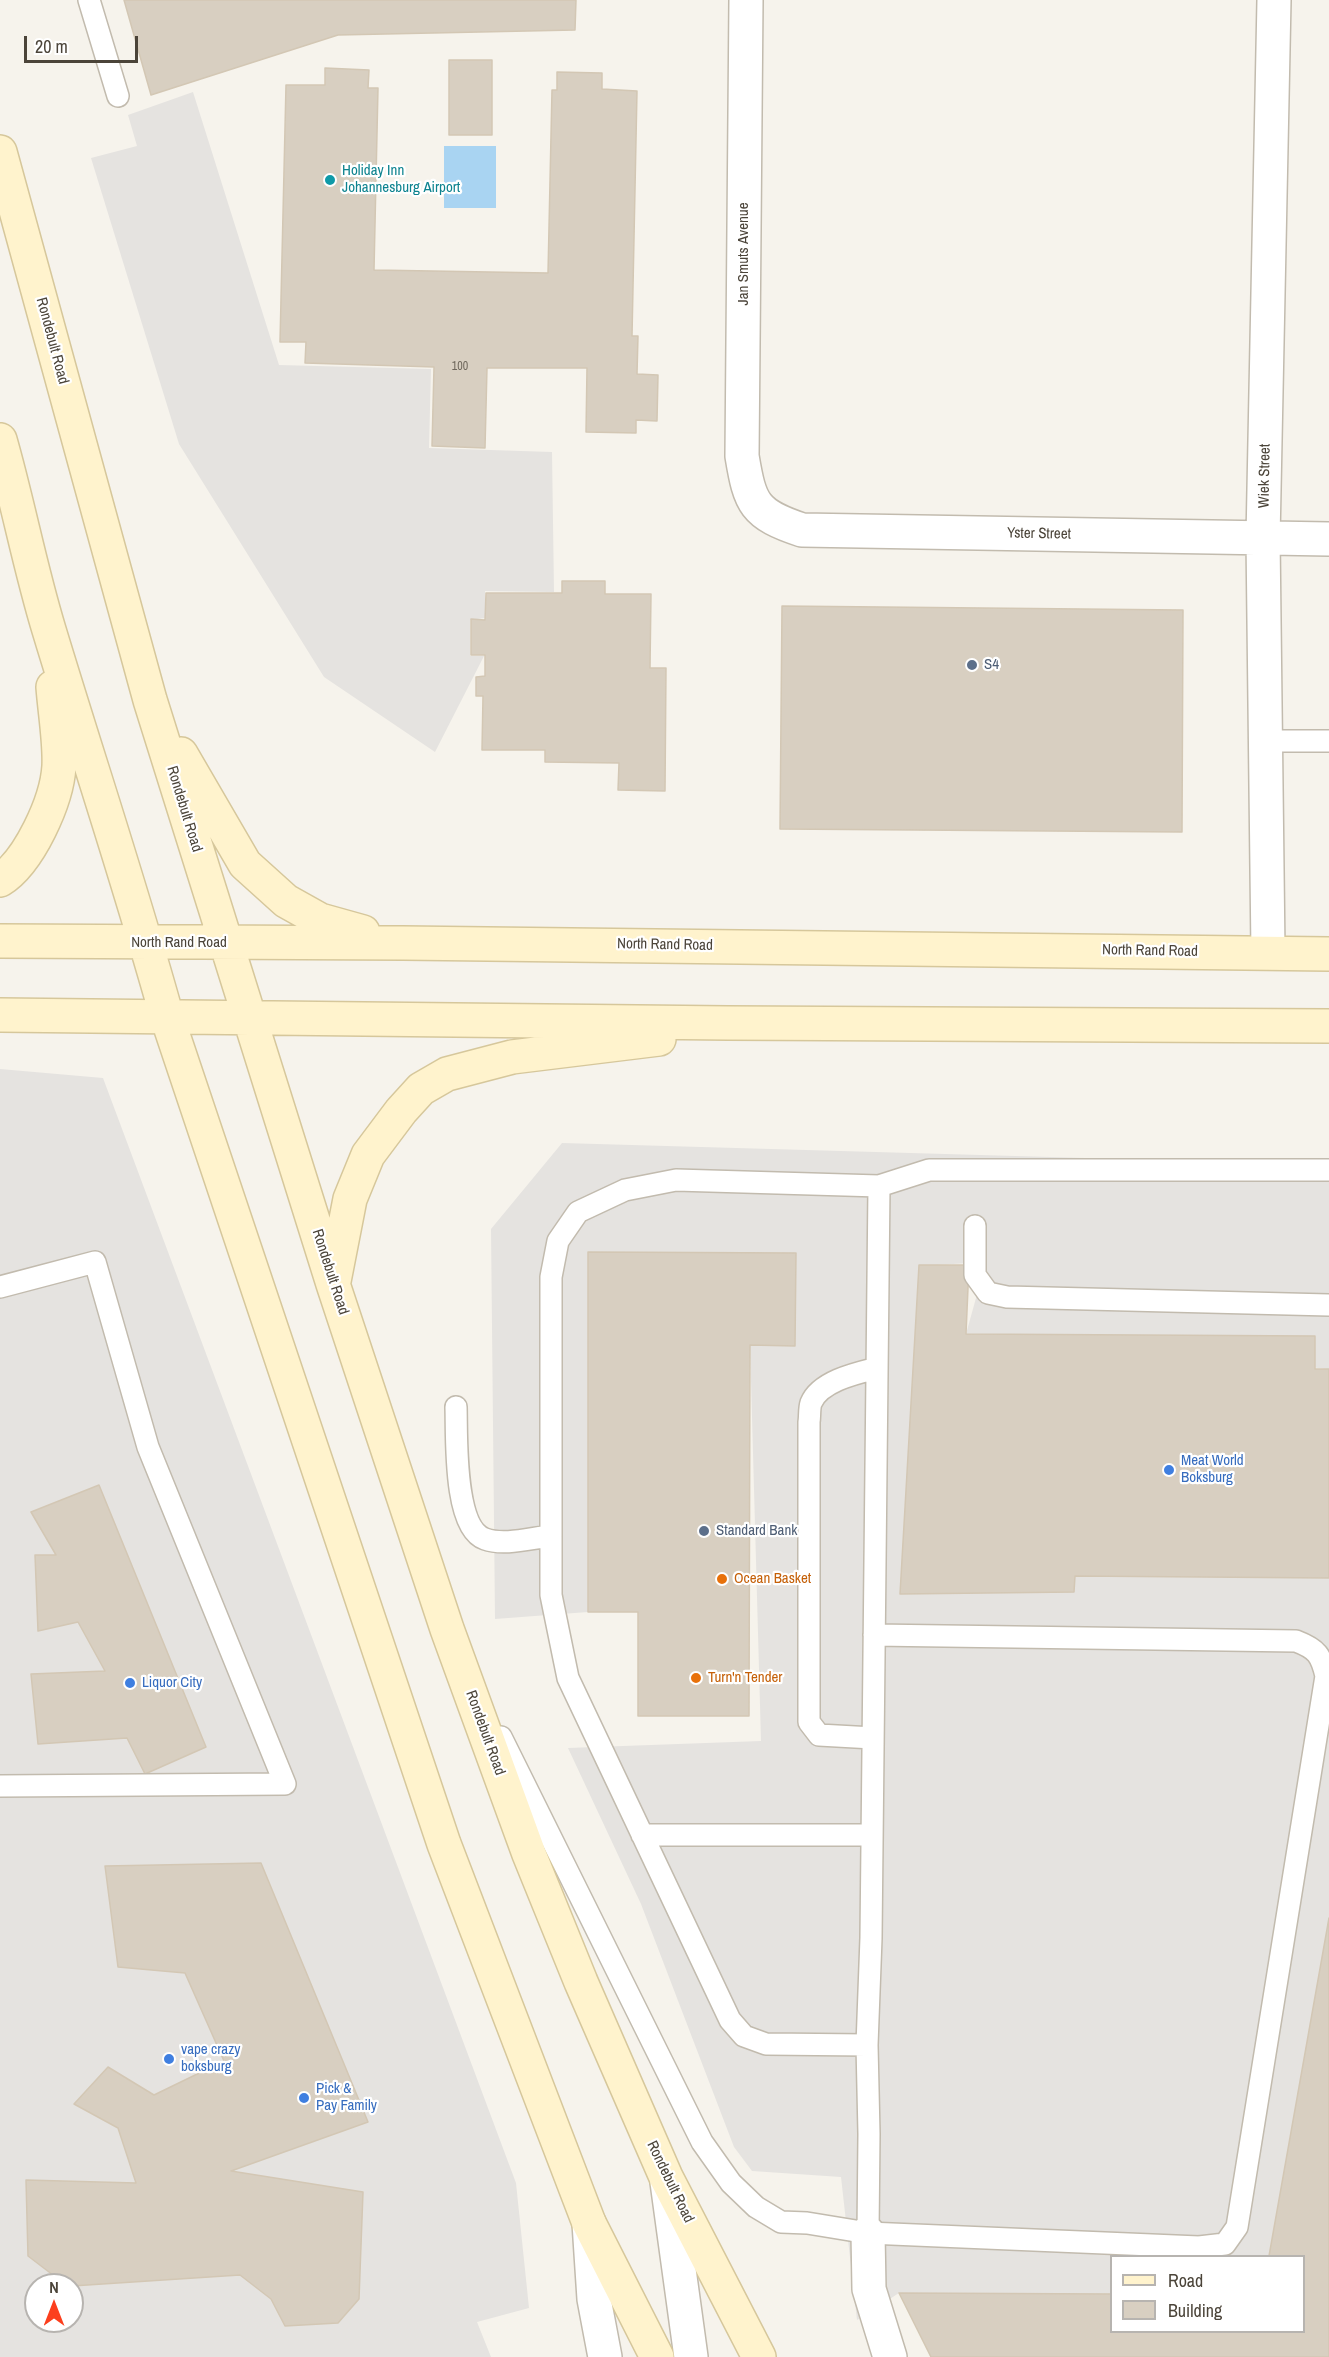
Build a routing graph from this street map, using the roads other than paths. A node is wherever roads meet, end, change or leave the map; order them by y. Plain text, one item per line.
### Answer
1 (89, 0) edge
2 (746, 0) edge
3 (1274, 0) edge
4 (118, 96) dead end
5 (0, 152) edge
6 (0, 440) edge
7 (9, 498) edge
8 (756, 505) joint
9 (1263, 538) junction
10 (1329, 539) edge
11 (48, 627) junction
12 (150, 700) junction
13 (1266, 741) junction
14 (1329, 741) edge
15 (0, 880) edge
16 (0, 941) edge
17 (146, 943) junction
18 (227, 943) junction
19 (403, 943) junction
20 (1269, 952) junction
21 (1329, 954) edge
22 (0, 1015) edge
23 (167, 1017) junction
24 (249, 1017) junction
25 (728, 1023) junction
26 (1329, 1026) edge
27 (1329, 1170) edge
28 (879, 1186) junction
29 (975, 1226) dead end
30 (333, 1284) junction
31 (0, 1287) edge
32 (1329, 1305) edge
33 (877, 1368) junction
34 (456, 1407) dead end
35 (550, 1536) junction
36 (447, 1629) junction
37 (874, 1635) junction
38 (873, 1738) junction
39 (0, 1786) edge
40 (642, 1835) junction
41 (872, 1835) junction
42 (867, 2045) junction
43 (666, 2177) junction
44 (589, 2223) junction
45 (868, 2233) junction
46 (605, 2357) edge
47 (657, 2357) edge
48 (691, 2357) edge
49 (759, 2357) edge
50 (890, 2357) edge

1 - 4 lane
2 - 8 street, Jan Smuts Avenue
3 - 9 street, Wiek Street
5 - 12 main road, Rondebult Road
6 - 7 main road
7 - 11 main road
8 - 9 street, Yster Street
9 - 10 street, Yster Street
9 - 13 street, Wiek Street
11 - 15 main road
11 - 17 main road
12 - 18 main road, Rondebult Road
12 - 19 main road
13 - 14 lane
13 - 20 street, Wiek Street
16 - 17 main road, North Rand Road
17 - 18 main road, North Rand Road
17 - 23 main road
18 - 19 main road, North Rand Road
18 - 24 main road, Rondebult Road
19 - 20 main road, North Rand Road
20 - 21 main road, North Rand Road
22 - 23 main road
23 - 24 main road
23 - 44 main road
24 - 25 main road
24 - 30 main road, Rondebult Road
25 - 26 main road
25 - 30 main road
27 - 28 lane
28 - 33 lane
28 - 35 lane
29 - 32 lane
30 - 36 main road, Rondebult Road
31 - 39 lane
33 - 37 lane
33 - 38 lane
34 - 35 lane
35 - 40 lane
36 - 43 main road, Rondebult Road
36 - 45 lane
37 - 38 lane
37 - 45 lane
38 - 41 lane
40 - 41 lane
40 - 42 lane
41 - 42 lane
42 - 45 lane
43 - 48 street
43 - 49 main road, Rondebult Road
44 - 46 street
44 - 47 main road
45 - 50 street

